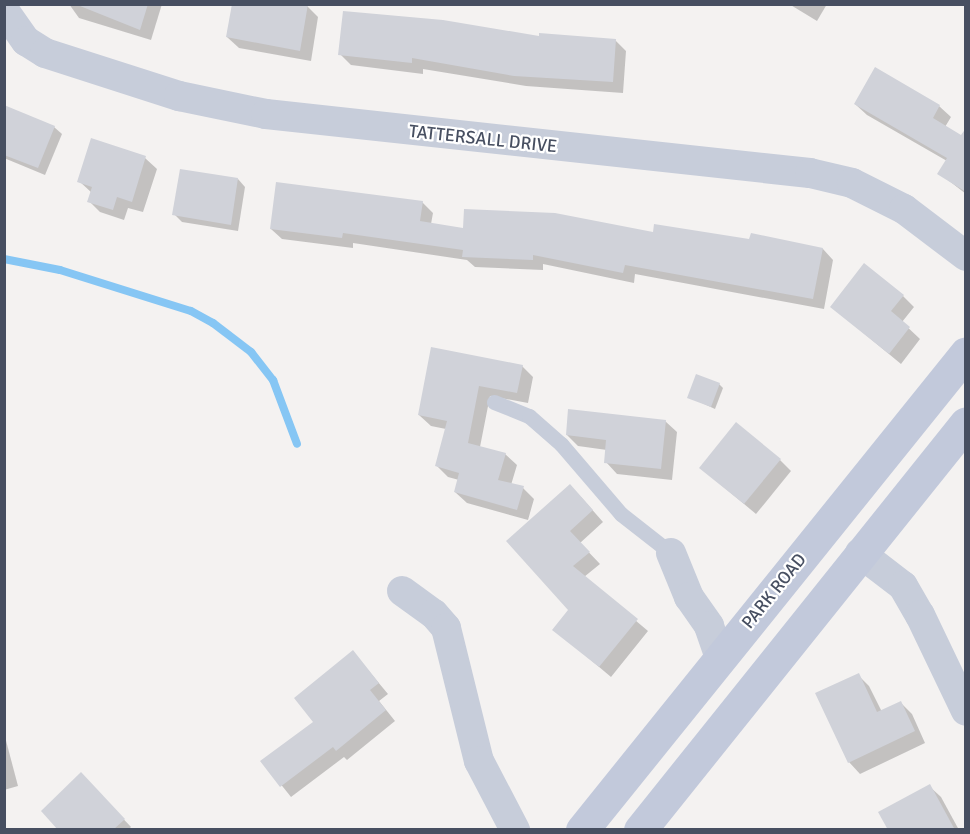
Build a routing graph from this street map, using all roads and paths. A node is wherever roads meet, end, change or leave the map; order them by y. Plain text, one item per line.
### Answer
1 (4, 10) edge
2 (966, 256) edge
3 (966, 353) edge
4 (494, 402) dead end
5 (966, 423) edge
6 (670, 553) joint
7 (860, 553) junction
8 (402, 591) dead end
9 (720, 658) junction
10 (966, 711) edge
11 (515, 830) edge
12 (582, 830) edge
13 (640, 830) edge

1 - 2 street, TATTERSALL DRIVE
3 - 9 main road, PARK ROAD
4 - 6 lane
5 - 7 main road
6 - 9 street
7 - 10 street
7 - 13 main road
8 - 11 street
9 - 12 main road, PARK ROAD

